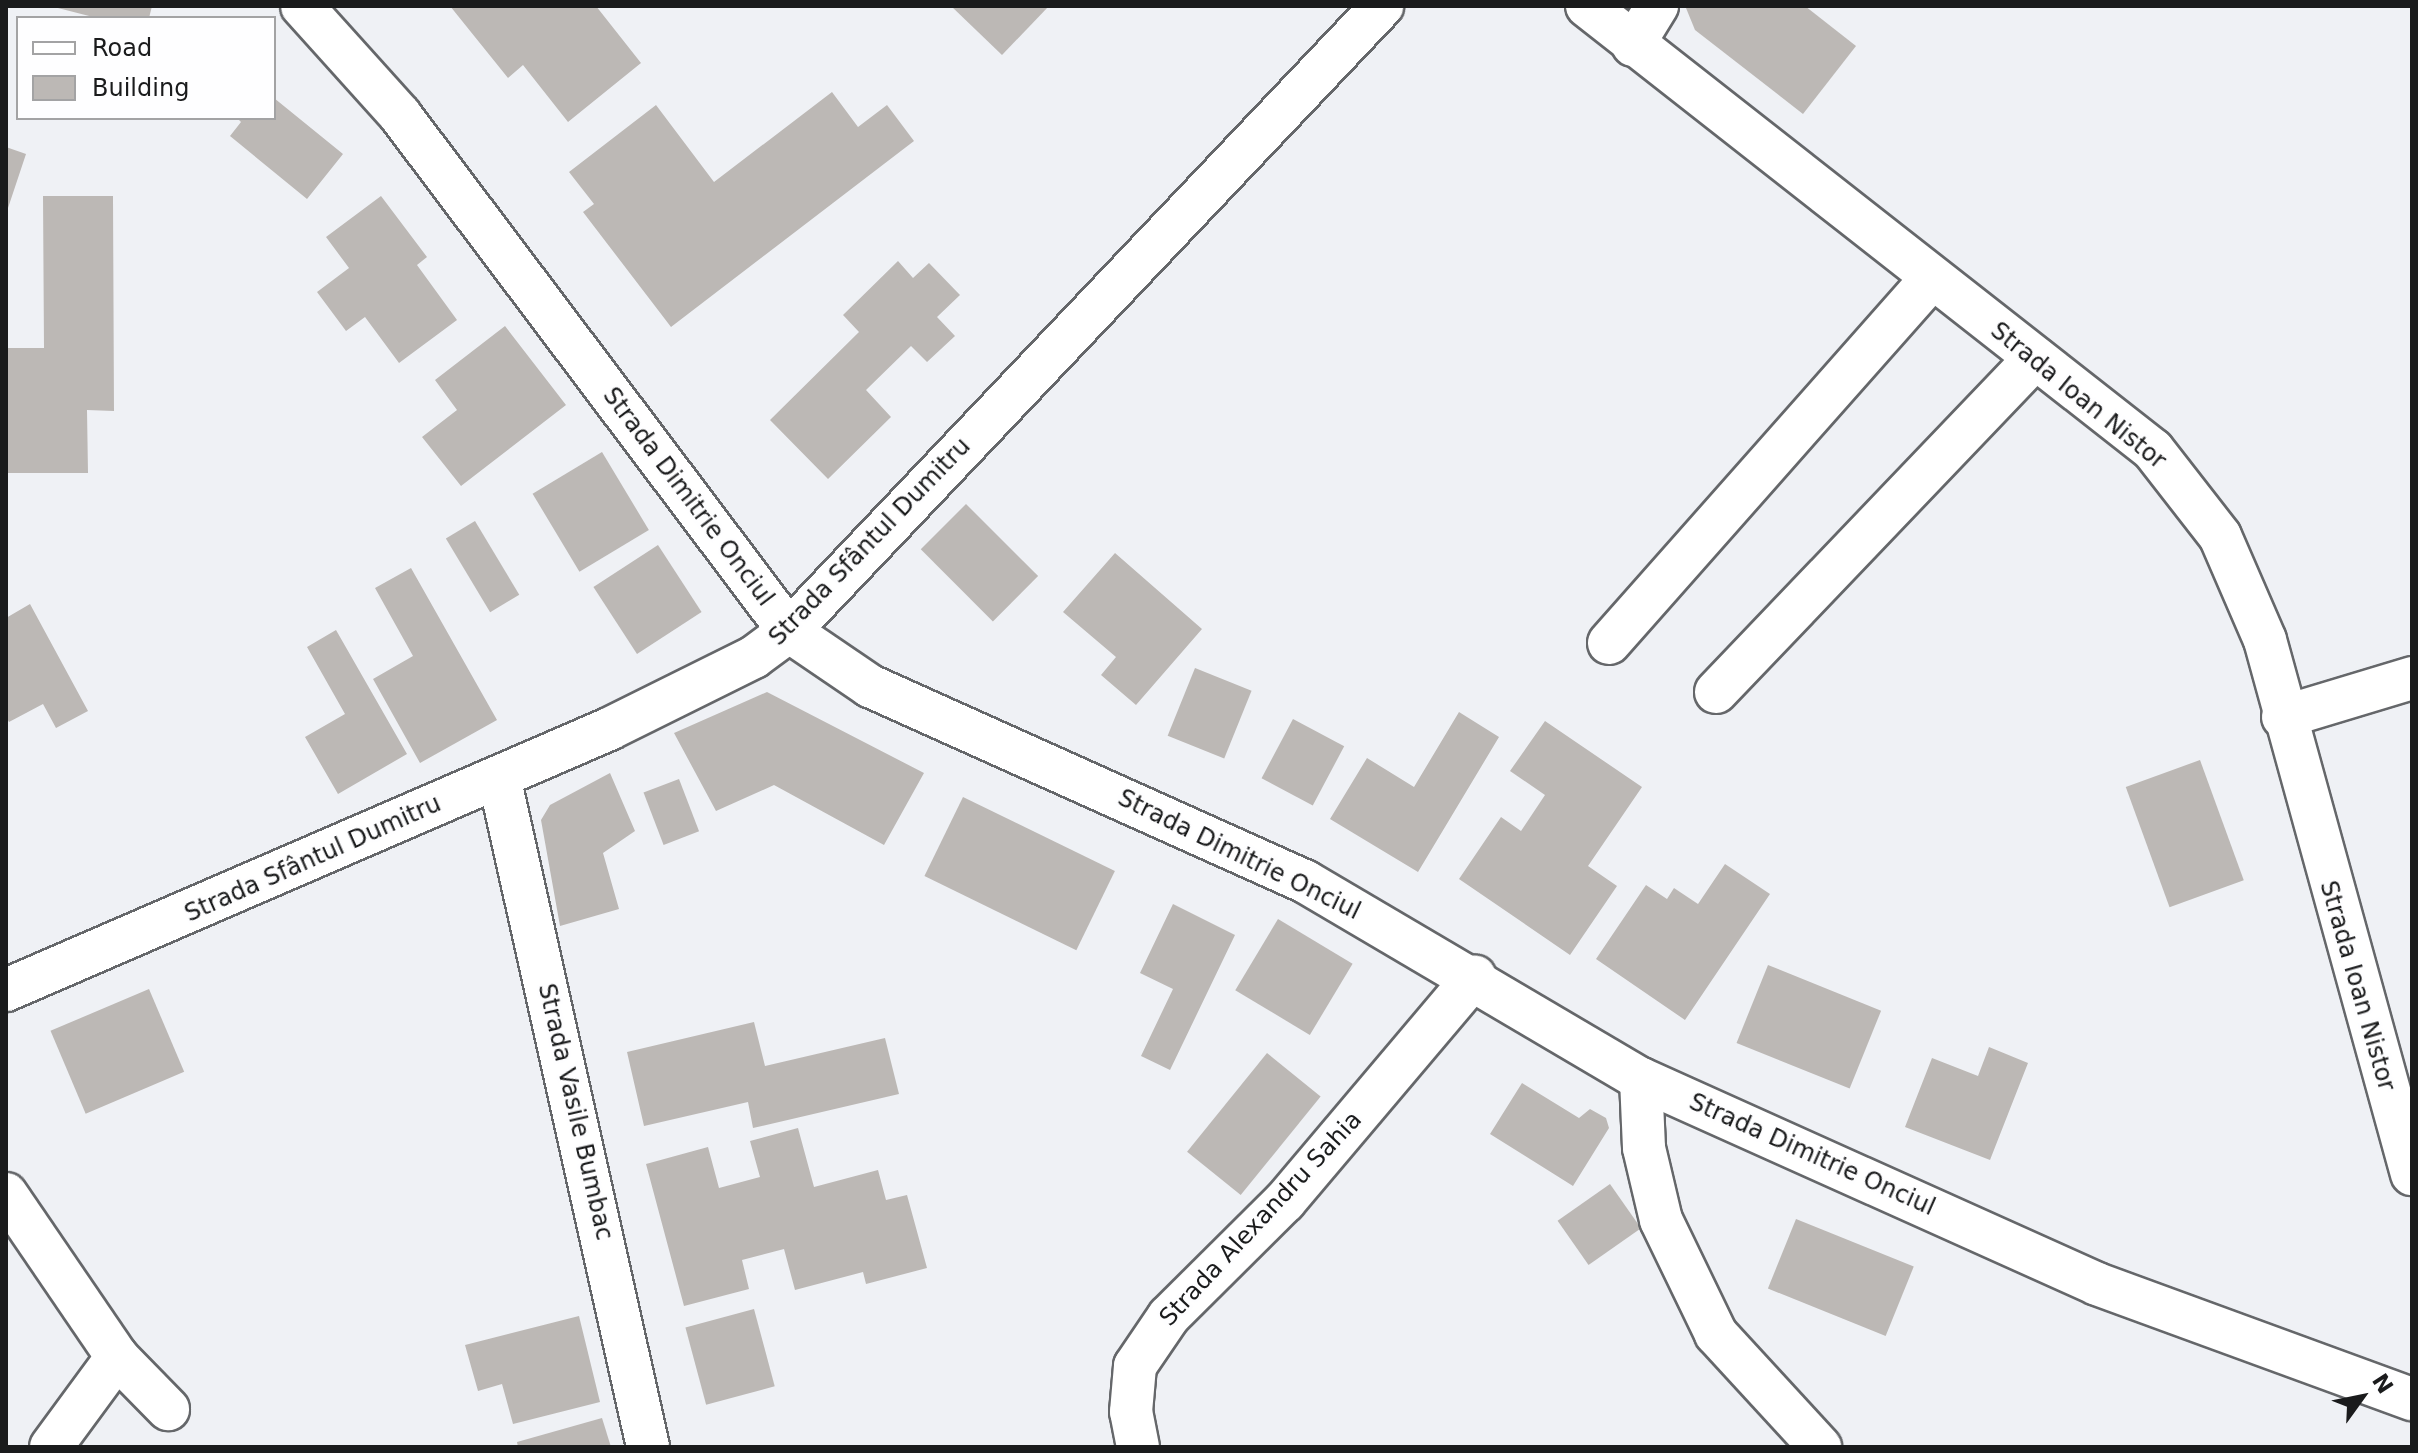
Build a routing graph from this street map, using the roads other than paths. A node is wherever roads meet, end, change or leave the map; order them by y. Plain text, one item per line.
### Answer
1 (302, 6) edge
2 (1382, 6) edge
3 (1587, 6) edge
4 (1657, 6) edge
5 (1633, 45) junction
6 (1930, 280) junction
7 (2035, 358) junction
8 (789, 631) junction
9 (1609, 643) dead end
10 (2412, 678) edge
11 (1716, 692) dead end
12 (2283, 717) junction
13 (499, 777) junction
14 (1475, 976) junction
15 (6, 990) edge
16 (1641, 1079) junction
17 (2412, 1174) edge
18 (6, 1194) edge
19 (117, 1357) junction
20 (2412, 1399) edge
21 (168, 1409) dead end
22 (51, 1447) edge
23 (648, 1447) edge
24 (1138, 1447) edge
25 (1820, 1447) edge

1 - 8 street, Strada Dimitrie Onciul
2 - 8 street, Strada Sfântul Dumitru
3 - 5 street, Strada Ioan Nistor
4 - 5 street
5 - 6 street, Strada Ioan Nistor
6 - 7 street, Strada Ioan Nistor
6 - 9 street
7 - 11 street
7 - 12 street, Strada Ioan Nistor
8 - 13 street, Strada Sfântul Dumitru
8 - 14 street, Strada Dimitrie Onciul
10 - 12 street
12 - 17 street, Strada Ioan Nistor
13 - 15 street, Strada Sfântul Dumitru
13 - 23 street, Strada Vasile Bumbac
14 - 16 street, Strada Dimitrie Onciul
14 - 24 street, Strada Alexandru Sahia
16 - 20 street, Strada Dimitrie Onciul
16 - 25 street
18 - 19 street
19 - 21 street
19 - 22 street

